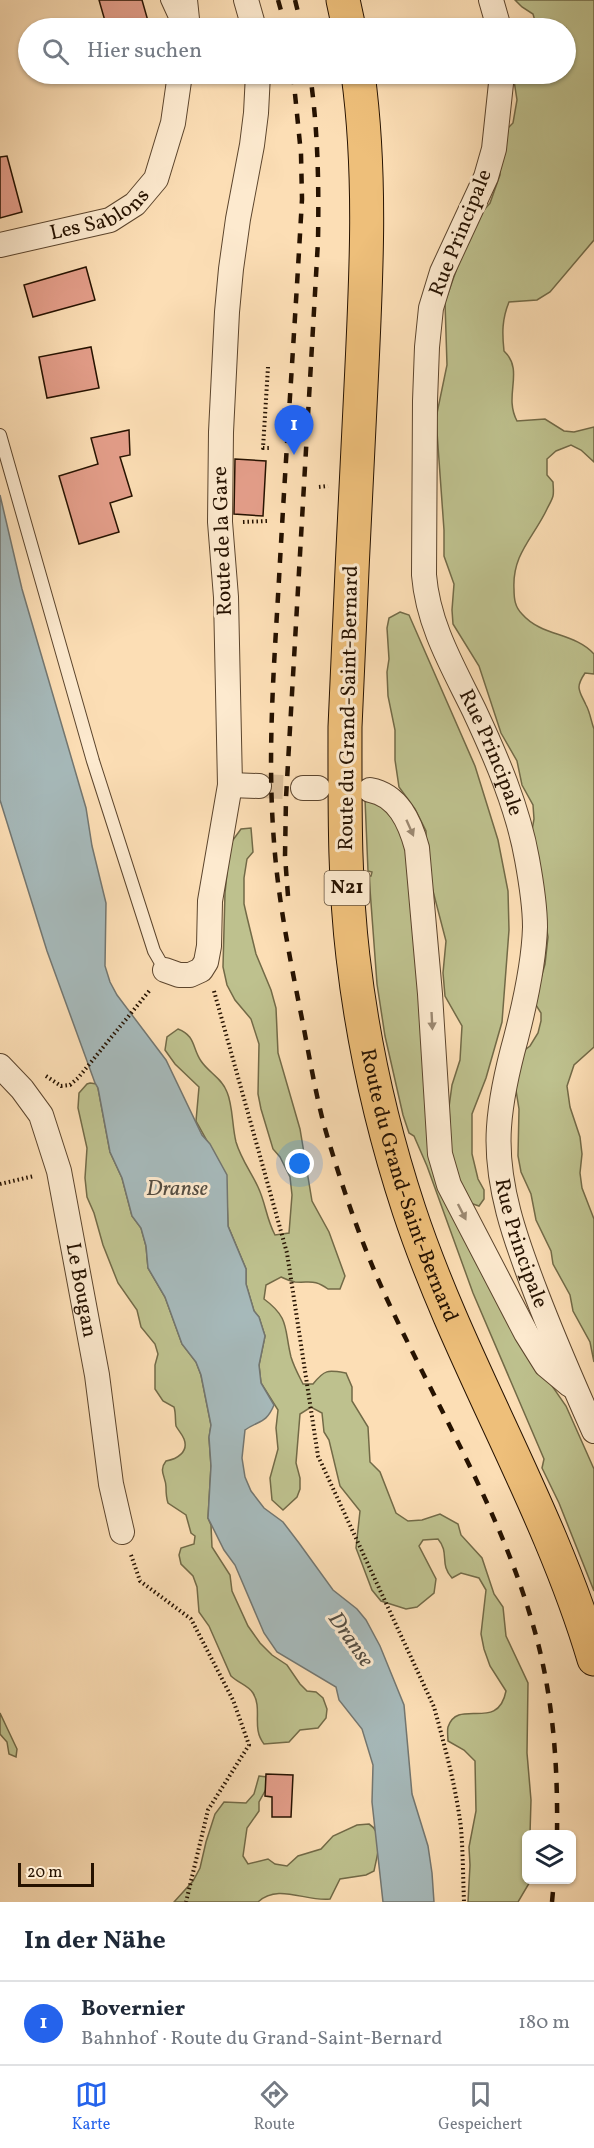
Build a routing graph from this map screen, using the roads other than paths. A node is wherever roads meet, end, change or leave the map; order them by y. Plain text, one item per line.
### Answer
1 (167, 0) edge
2 (185, 0) edge
3 (246, 0) edge
4 (343, 0) edge
5 (491, 0) edge
6 (175, 18) edge
7 (186, 18) edge
8 (251, 18) edge
9 (347, 18) edge
10 (496, 18) edge
11 (179, 84) edge
12 (257, 84) edge
13 (359, 84) edge
14 (501, 84) edge
15 (0, 245) edge
16 (0, 435) edge
17 (230, 786) junction
18 (259, 786) tunnel mouth
19 (370, 790) dead end
20 (160, 977) joint
21 (0, 1066) edge
22 (576, 1390) junction
23 (594, 1431) edge
24 (122, 1532) road end
25 (594, 1659) edge

1 - 6 lane
2 - 7 street
3 - 8 street
4 - 9 main road
5 - 10 street
11 - 15 street, Les Sablons
12 - 17 street, Route de la Gare
13 - 25 main road, Route du Grand-Saint-Bernard / N21
14 - 22 street, Rue Principale
16 - 20 lane
17 - 18 street
17 - 20 street, Route de la Gare
19 -> 22 street
21 - 24 street, Le Bougan
22 - 23 street, Rue Principale

